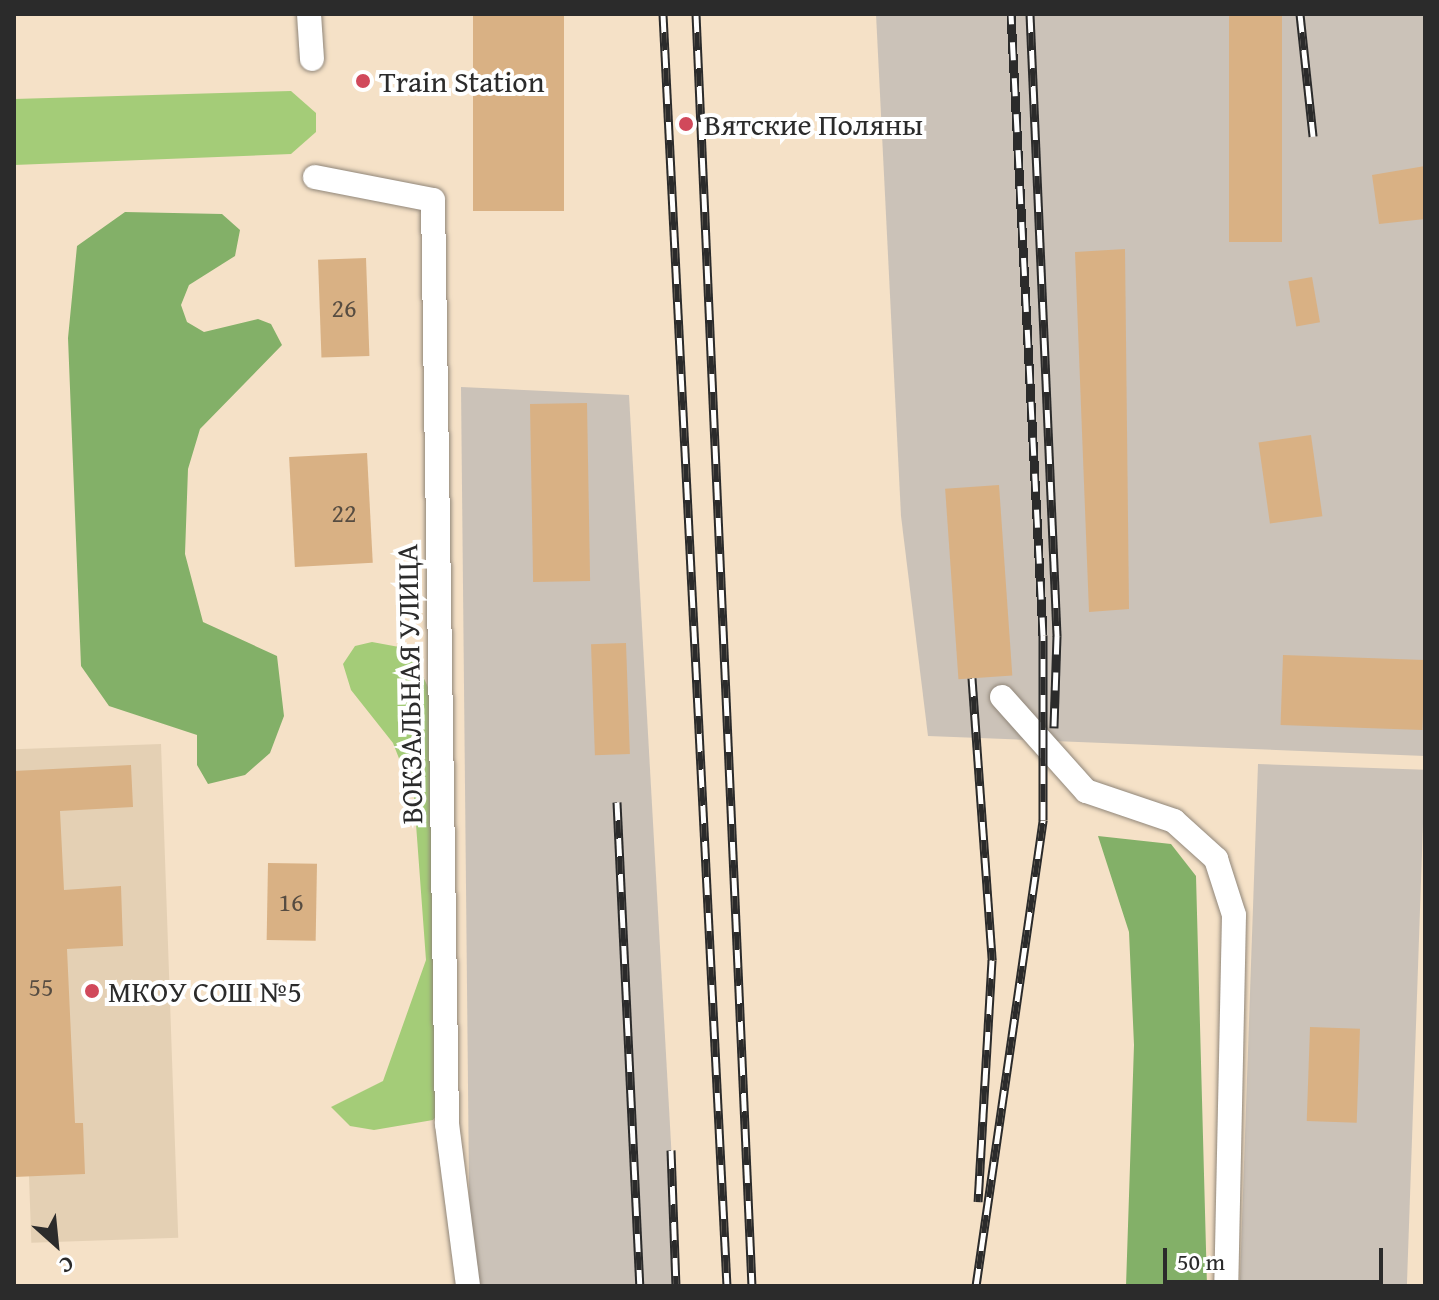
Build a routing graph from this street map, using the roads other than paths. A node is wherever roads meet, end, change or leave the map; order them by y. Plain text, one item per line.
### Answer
1 (309, 14) edge
2 (312, 59) dead end
3 (315, 177) dead end
4 (1002, 697) dead end
5 (468, 1286) edge
6 (1226, 1286) edge

1 - 2 street
3 - 5 street, ВОКЗАЛЬНАЯ УЛИЦА
4 - 6 street

